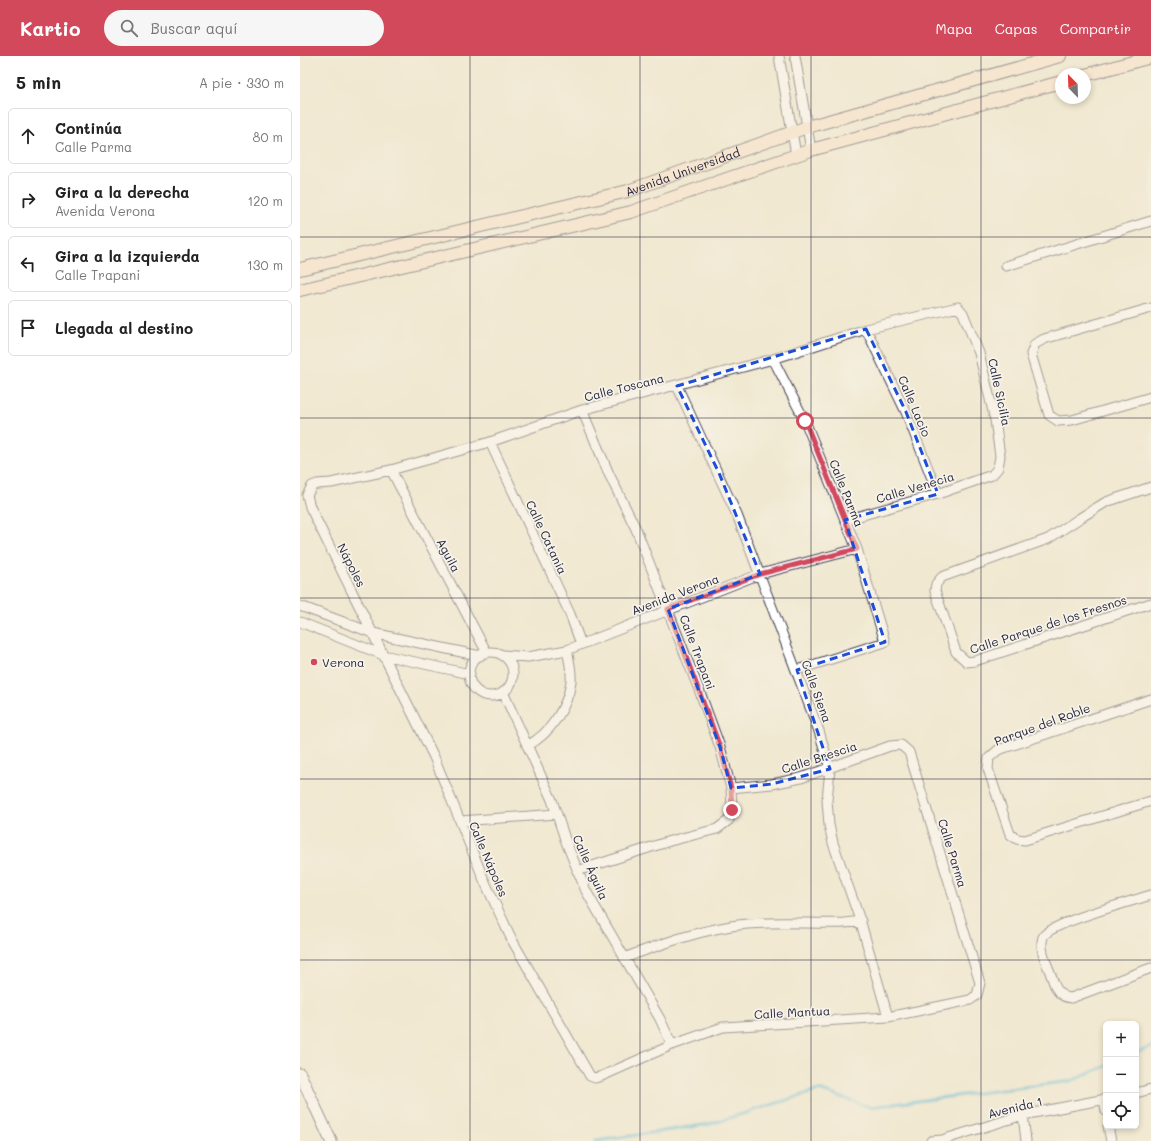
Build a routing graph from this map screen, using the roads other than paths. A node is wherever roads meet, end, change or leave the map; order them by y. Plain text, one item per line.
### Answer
1 (779, 56) edge
2 (796, 56) edge
3 (1060, 56) edge
4 (1151, 56) edge
5 (1091, 73) edge
6 (1055, 84) edge
7 (807, 127) junction
8 (792, 133) junction
9 (811, 150) junction
10 (796, 155) junction
11 (1151, 221) edge
12 (1006, 266) dead end
13 (300, 269) edge
14 (300, 290) edge
15 (1151, 308) edge
16 (963, 313) joint
17 (866, 329) junction
18 (773, 359) junction
19 (677, 386) junction
20 (1151, 397) edge
21 (582, 410) junction
22 (490, 442) junction
23 (391, 470) junction
24 (992, 475) joint
25 (1151, 487) edge
26 (938, 494) junction
27 (310, 508) joint
28 (845, 520) junction
29 (857, 549) junction
30 (760, 574) junction
31 (1151, 603) edge
32 (300, 606) edge
33 (668, 609) junction
34 (313, 611) junction
35 (304, 623) edge
36 (373, 633) junction
37 (581, 644) junction
38 (567, 650) junction
39 (483, 654) junction
40 (383, 655) junction
41 (503, 655) junction
42 (528, 657) junction
43 (512, 666) junction
44 (796, 670) junction
45 (470, 674) junction
46 (503, 692) junction
47 (1151, 699) edge
48 (527, 746) junction
49 (890, 746) joint
50 (830, 769) junction
51 (731, 788) junction
52 (1151, 801) edge
53 (557, 814) junction
54 (460, 821) junction
55 (577, 871) junction
56 (1151, 895) edge
57 (860, 921) junction
58 (624, 958) junction
59 (1151, 968) edge
60 (980, 983) joint
61 (888, 1018) junction
62 (672, 1045) junction
63 (300, 1074) edge
64 (602, 1076) joint
65 (1151, 1090) edge
66 (1139, 1092) edge
67 (1103, 1099) edge
68 (1023, 1115) junction
69 (1109, 1129) edge
70 (942, 1140) edge
71 (332, 1141) edge
72 (931, 1141) edge
73 (1026, 1141) edge
74 (1111, 1141) edge

1 - 8 street
2 - 7 street
3 - 7 main road, Avenida Universidad
4 - 5 main road
6 - 9 main road, Avenida Universidad
7 - 8 main road, Avenida Universidad
7 - 9 street
8 - 10 street
8 - 13 main road, Avenida Universidad
9 - 10 main road, Avenida Universidad
10 - 14 main road, Avenida Universidad
11 - 12 street
15 - 20 street
16 - 17 street, Calle Toscana
16 - 24 street, Calle Sicilia
17 - 18 street, Calle Toscana
17 - 26 street, Calle Lacio
18 - 19 street, Calle Toscana
18 - 28 street, Calle Parma
19 - 21 street, Calle Toscana
19 - 30 street, Calle Siena
21 - 22 street, Calle Toscana
21 - 33 street, Calle Trapani
22 - 23 street, Calle Toscana
22 - 37 street, Calle Catania
23 - 27 street, Calle Toscana
23 - 39 street, Aguila
24 - 26 street, Calle Venecia
25 - 31 street, Calle Parque de los Fresnos
26 - 28 street, Calle Venecia
27 - 36 street, Nápoles
28 - 29 street, Calle Parma
29 - 30 street, Avenida Verona
29 - 44 street, Calle Parma
30 - 33 street, Avenida Verona
30 - 44 street, Calle Siena
32 - 34 street
33 - 37 street, Avenida Verona
33 - 51 street, Calle Trapani
34 - 35 street
34 - 36 street
35 - 40 street
36 - 39 street
36 - 40 street, Calle Nápoles
37 - 38 street, Avenida Verona
38 - 42 street, Avenida Verona
38 - 48 street
39 - 41 street
39 - 45 street
40 - 45 street
40 - 54 street, Calle Nápoles
41 - 42 street, Avenida Verona
41 - 43 street
42 - 43 street
43 - 46 street
44 - 50 street, Calle Siena
45 - 46 street
46 - 48 street, Calle Águila
47 - 52 street, Parque del Roble
48 - 53 street, Calle Águila
49 - 50 street, Calle Brescia
49 - 60 street, Calle Parma
50 - 51 street, Calle Brescia
50 - 57 street, Calle Siena
51 - 55 street, Calle Trapani
53 - 54 street
53 - 55 street, Calle Águila
54 - 64 street, Calle Nápoles
55 - 58 street, Calle Águila
56 - 59 street
57 - 58 street
57 - 61 street, Calle Siena
58 - 62 street, Calle Águila
60 - 61 street, Calle Mantua
61 - 62 street, Calle Mantua
62 - 64 street, Calle Mantua
63 - 71 street
65 - 66 street
67 - 68 street, Avenida 1
68 - 70 street, Avenida 1
68 - 73 street
69 - 74 street
70 - 72 street, Avenida 1

